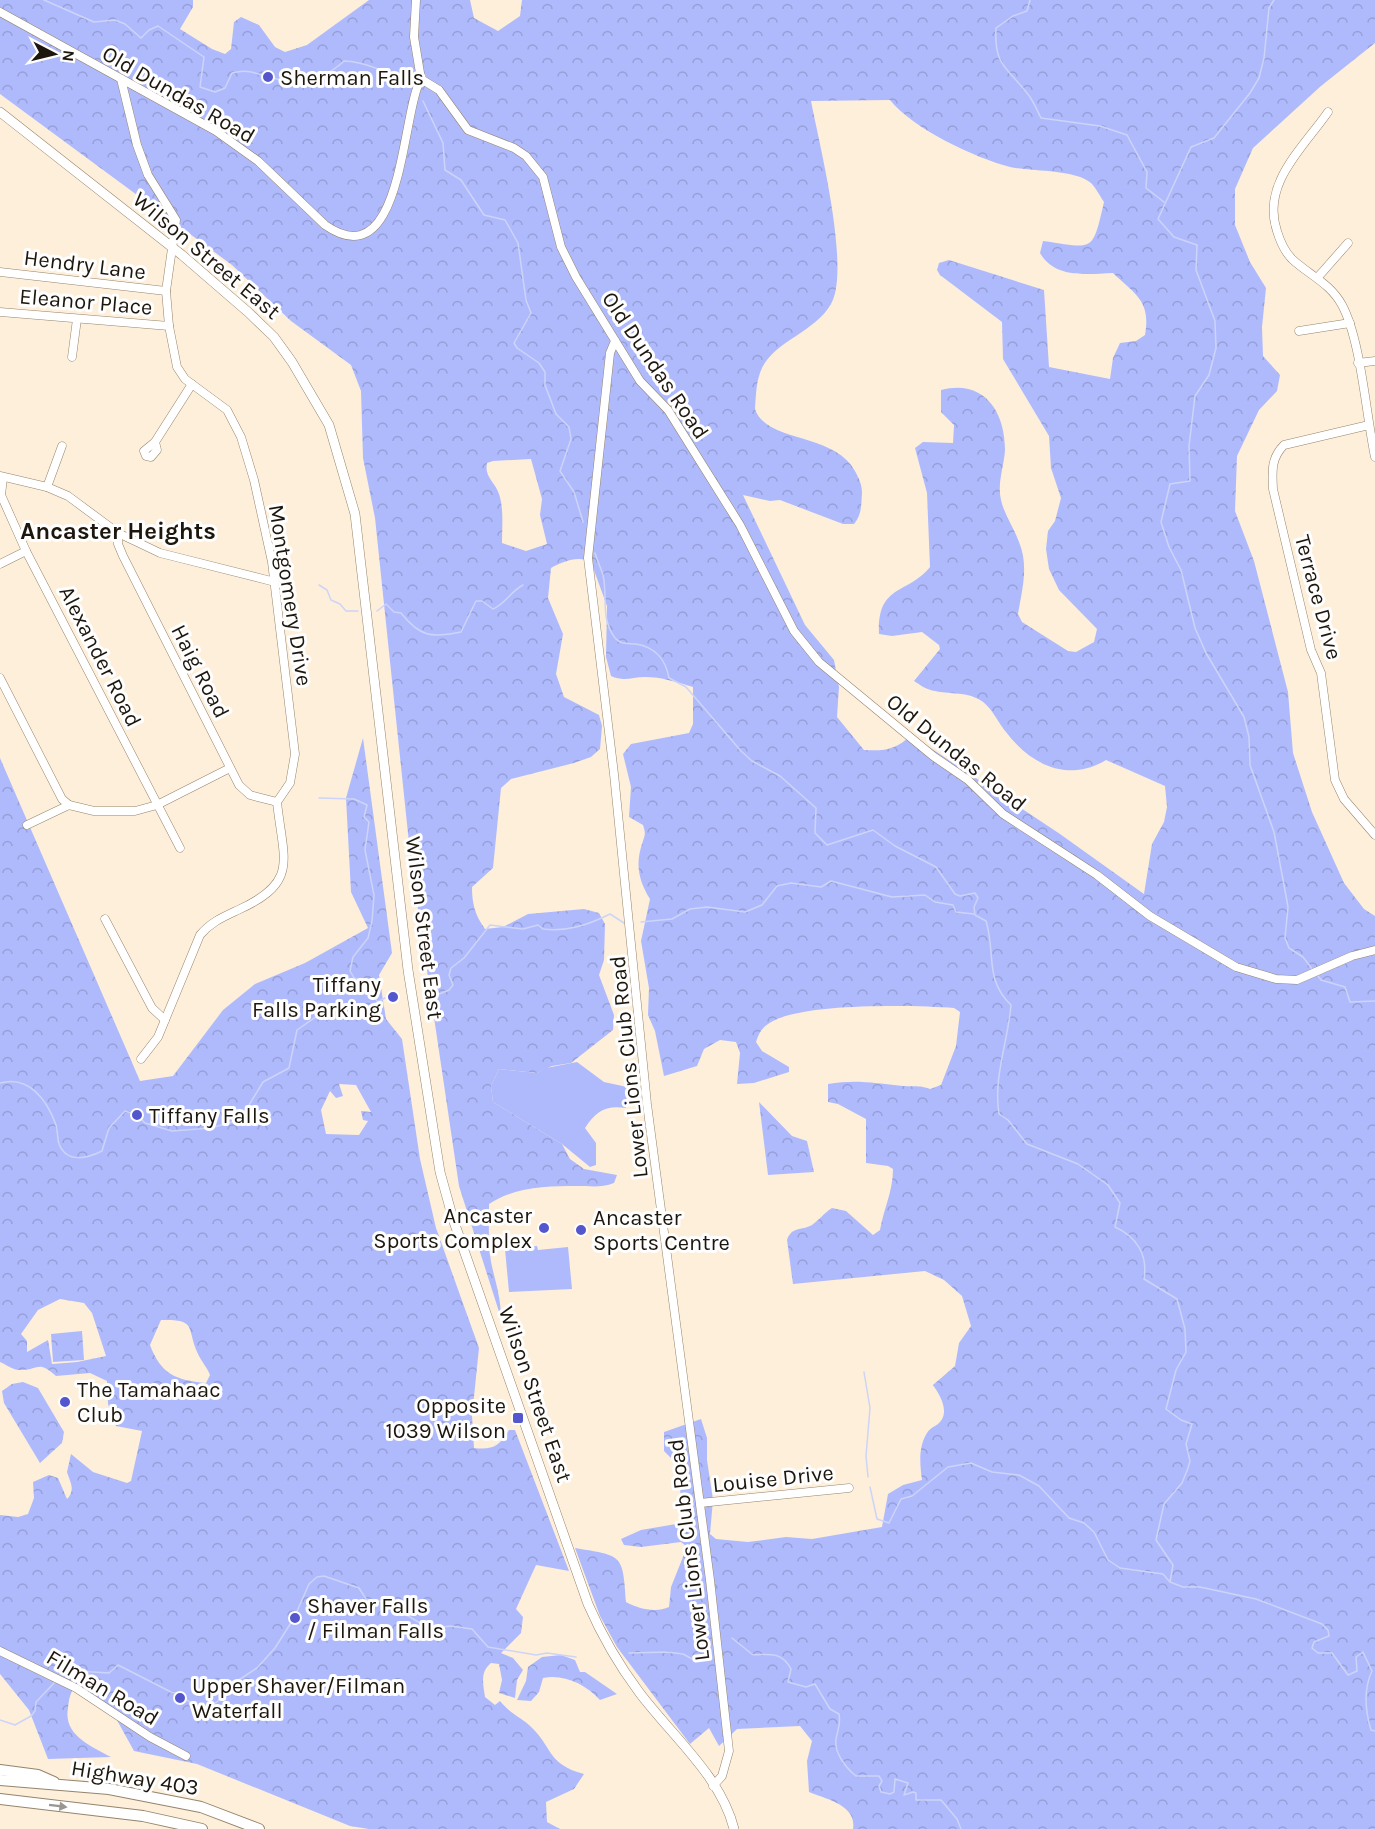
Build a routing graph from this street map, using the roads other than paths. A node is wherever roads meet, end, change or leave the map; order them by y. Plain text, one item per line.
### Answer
1 (416, 0) edge
2 (0, 12) edge
3 (121, 79) junction
4 (418, 85) junction
5 (0, 112) edge
6 (1328, 112) dead end
7 (1348, 243) dead end
8 (172, 247) junction
9 (0, 272) edge
10 (1318, 277) junction
11 (166, 291) junction
12 (0, 312) edge
13 (77, 319) junction
14 (1350, 323) junction
15 (169, 326) junction
16 (1299, 331) dead end
17 (615, 341) junction
18 (72, 357) dead end
19 (1375, 361) edge
20 (1358, 363) junction
21 (192, 384) junction
22 (1369, 426) junction
23 (155, 442) dead end
24 (62, 446) dead end
25 (1375, 457) edge
26 (2, 477) edge
27 (47, 487) junction
28 (118, 533) junction
29 (26, 551) junction
30 (0, 564) edge
31 (275, 582) junction
32 (0, 678) edge
33 (230, 768) junction
34 (277, 802) junction
35 (157, 804) junction
36 (69, 805) junction
37 (27, 825) dead end
38 (1375, 835) edge
39 (180, 848) dead end
40 (105, 919) dead end
41 (1375, 950) edge
42 (165, 1020) junction
43 (141, 1059) dead end
44 (849, 1488) dead end
45 (700, 1503) junction
46 (0, 1651) edge
47 (186, 1756) dead end
48 (0, 1770) edge
49 (0, 1780) edge
50 (60, 1784) junction
51 (713, 1785) junction
52 (0, 1799) edge
53 (202, 1829) edge
54 (259, 1829) edge
55 (734, 1829) edge

1 - 4 street
2 - 3 street, Old Dundas Road
3 - 4 street, Old Dundas Road
3 - 8 street, Montgomery Drive
4 - 17 street, Old Dundas Road
5 - 8 main road, Wilson Street East
6 - 10 street
7 - 10 street
8 - 11 street, Montgomery Drive
8 - 51 main road, Wilson Street East
9 - 11 street, Hendry Lane
10 - 14 street
11 - 15 street, Montgomery Drive
12 - 13 street, Eleanor Place
13 - 15 street, Eleanor Place
13 - 18 street
14 - 16 street
14 - 20 street
15 - 21 street, Montgomery Drive
17 - 41 street, Old Dundas Road
17 - 45 street, Lower Lions Club Road
19 - 20 street
20 - 22 street
21 - 23 street
21 - 31 street, Montgomery Drive
22 - 25 street
22 - 38 street, Terrace Drive
24 - 27 street
26 - 27 street
26 - 29 street, Alexander Road
27 - 28 street
28 - 31 street
28 - 33 street, Haig Road
29 - 30 street
29 - 35 street, Alexander Road
31 - 34 street, Montgomery Drive
32 - 36 street
33 - 34 street, Haig Road
33 - 35 street
34 - 42 street
35 - 36 street
35 - 39 street, Alexander Road
36 - 37 street
40 - 42 street
42 - 43 street
44 - 45 street, Louise Drive
45 - 51 street, Lower Lions Club Road
46 - 47 street, Filman Road
48 - 50 highway
49 - 50 highway, Highway 403
50 - 54 highway, Highway 403
51 - 55 main road, Wilson Street East
52 -> 53 highway, Highway 403

